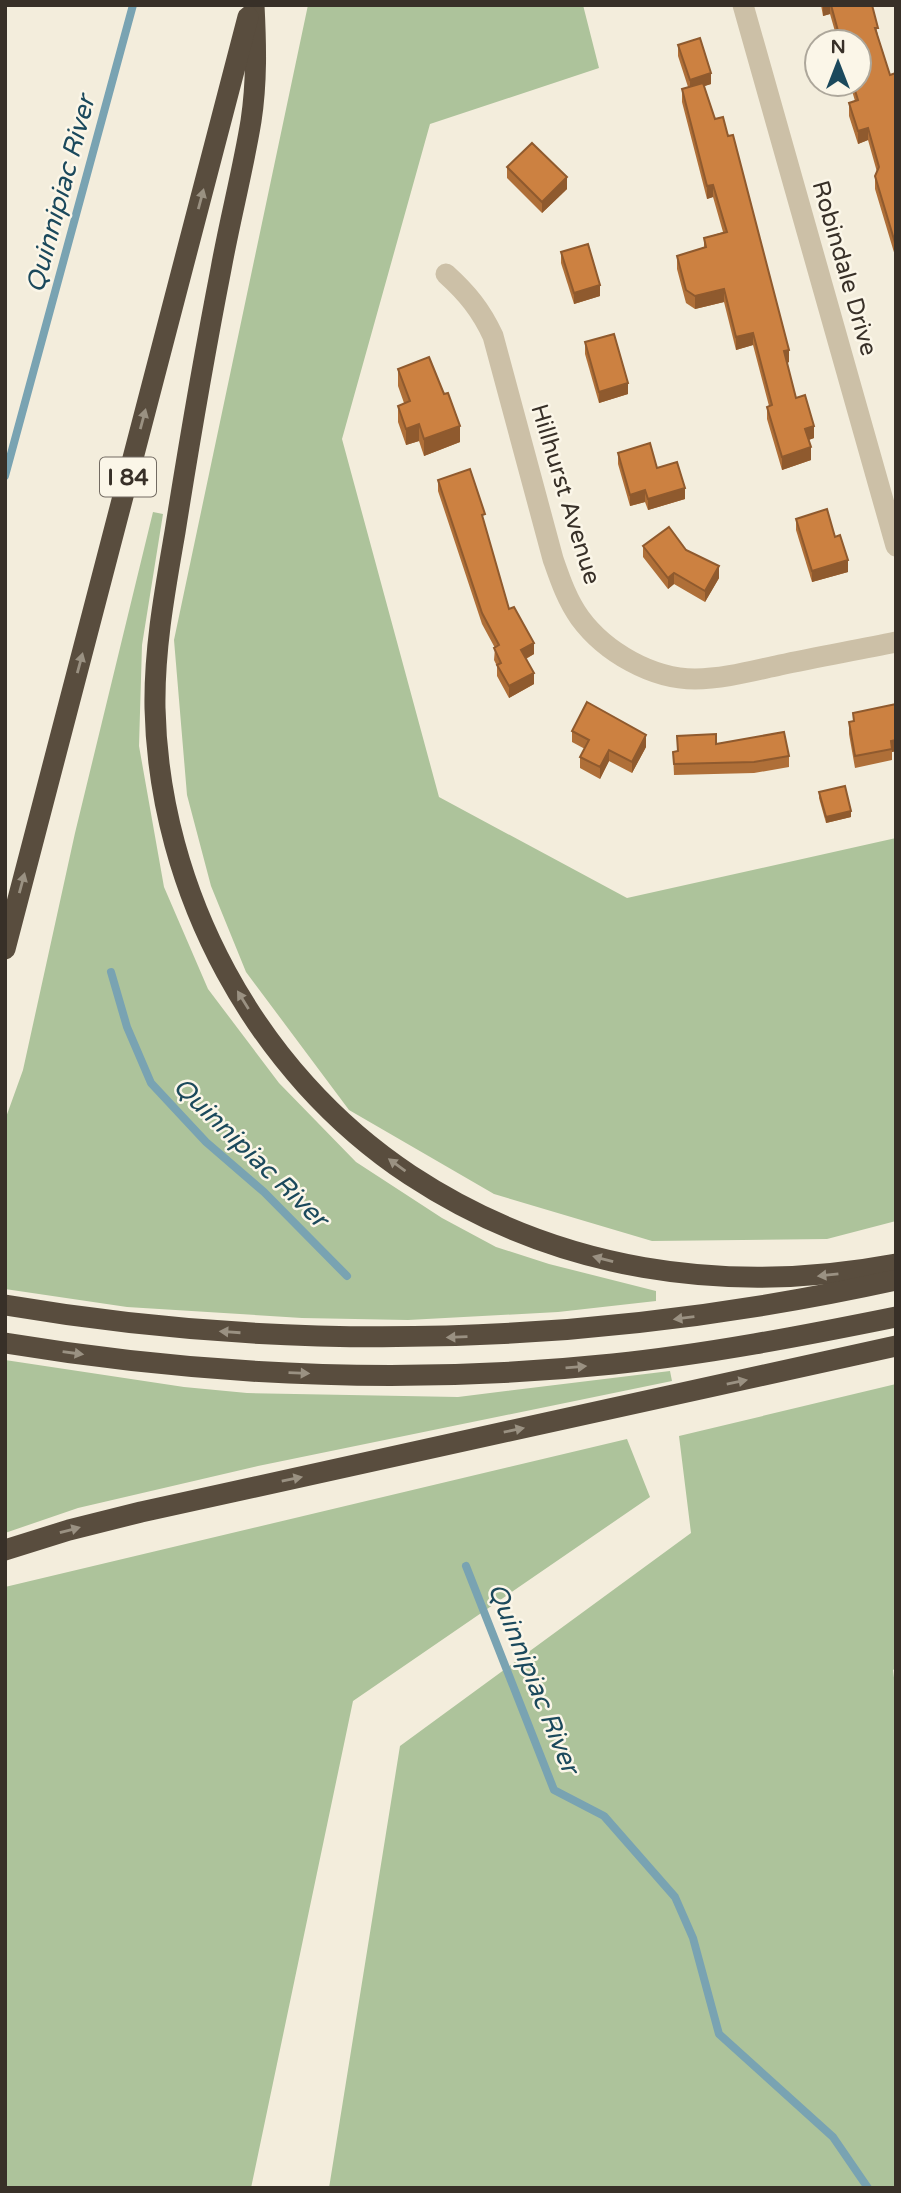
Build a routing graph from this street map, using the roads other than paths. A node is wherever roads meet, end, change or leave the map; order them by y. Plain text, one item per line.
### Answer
1 (252, 5) edge
2 (743, 5) edge
3 (446, 274) dead end
4 (896, 546) edge
5 (896, 642) edge
6 (5, 949) edge
7 (896, 1264) edge
8 (896, 1280) edge
9 (5, 1306) edge
10 (896, 1317) edge
11 (5, 1343) edge
12 (896, 1346) edge
13 (5, 1550) edge

6 -> 1 highway, I 84
7 -> 1 highway
2 - 4 street, Robindale Drive
3 - 5 street, Hillhurst Avenue
8 -> 9 highway
11 -> 10 highway
13 -> 12 highway

